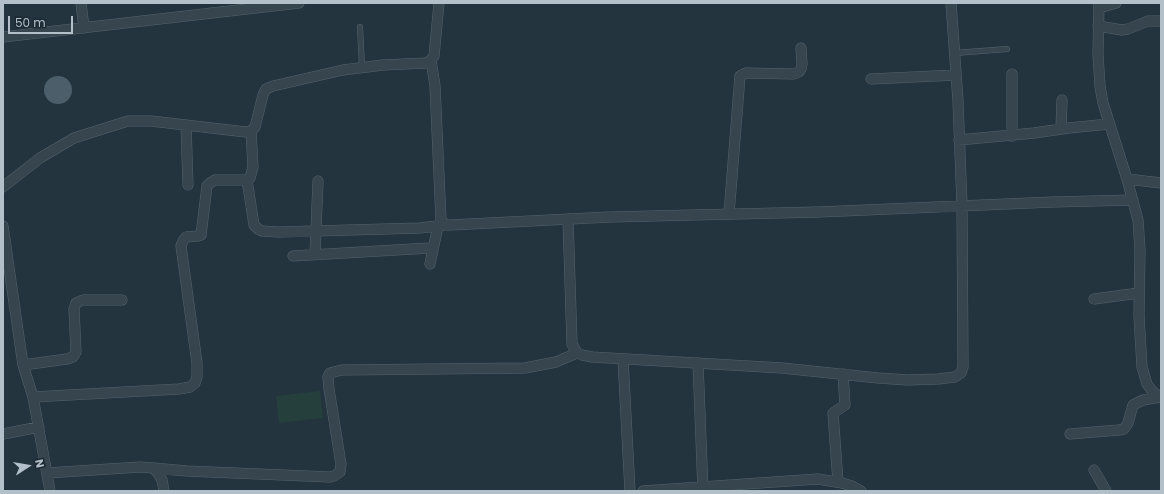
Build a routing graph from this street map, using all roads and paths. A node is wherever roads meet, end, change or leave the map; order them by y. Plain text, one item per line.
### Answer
1 (81, 3) edge
2 (298, 3) edge
3 (439, 3) edge
4 (951, 3) edge
5 (1116, 3) edge
6 (1099, 6) edge
7 (1161, 21) edge
8 (1098, 26) junction
9 (360, 27) dead end
10 (84, 28) junction
11 (3, 37) edge
12 (801, 48) dead end
13 (1007, 49) dead end
14 (955, 53) junction
15 (431, 60) junction
16 (362, 68) junction
17 (1012, 74) dead end
18 (956, 75) junction
19 (871, 79) dead end
20 (1062, 100) dead end
21 (1109, 124) junction
22 (186, 125) junction
23 (1061, 129) junction
24 (251, 131) junction
25 (1012, 136) junction
26 (960, 140) junction
27 (1127, 179) junction
28 (247, 180) junction
29 (318, 181) dead end
30 (1161, 183) edge
31 (188, 185) dead end
32 (3, 187) edge
33 (1133, 200) junction
34 (962, 205) junction
35 (728, 214) junction
36 (568, 219) junction
37 (441, 225) junction
38 (3, 226) edge
39 (316, 231) junction
40 (430, 248) dead end
41 (315, 254) junction
42 (293, 256) dead end
43 (430, 264) dead end
44 (1139, 293) junction
45 (1094, 299) dead end
46 (122, 300) dead end
47 (577, 353) junction
48 (623, 359) junction
49 (698, 363) junction
50 (23, 365) junction
51 (844, 374) junction
52 (33, 397) junction
53 (1160, 398) edge
54 (39, 427) junction
55 (3, 434) edge
56 (1070, 434) dead end
57 (152, 468) junction
58 (1094, 470) dead end
59 (47, 473) junction
60 (838, 482) junction
61 (703, 489) edge
62 (50, 491) edge
63 (164, 491) edge
64 (630, 491) edge
65 (643, 491) edge
66 (861, 491) edge
67 (1106, 491) edge

1 - 10 street
2 - 10 street
3 - 15 street
4 - 14 street
5 - 6 street
6 - 8 street
7 - 8 street
8 - 21 street
9 - 16 lane
10 - 11 street
12 - 35 street
13 - 14 lane
14 - 18 street
15 - 16 street
15 - 37 street
16 - 24 street
17 - 25 street
18 - 19 street
18 - 26 street
20 - 23 street
21 - 23 street
21 - 27 street
22 - 24 street
22 - 31 street
22 - 32 street
23 - 25 street
24 - 28 street
25 - 26 street
26 - 34 street
27 - 30 street
27 - 33 street
28 - 39 street
28 - 52 street
29 - 39 street
33 - 34 street
33 - 44 street
34 - 35 street
34 - 51 street
35 - 36 street
36 - 37 street
36 - 47 street
37 - 39 street
37 - 43 street
38 - 50 street
39 - 41 street
40 - 41 street
41 - 42 street
44 - 45 street
44 - 53 street
46 - 50 street
47 - 48 street
47 - 57 street
48 - 49 street
48 - 64 street
49 - 51 street
49 - 61 street
50 - 52 street
51 - 60 street
52 - 54 street
53 - 56 street
54 - 55 street
54 - 59 street
57 - 59 street
57 - 63 street
58 - 67 street
59 - 62 street
60 - 61 street
60 - 66 street
61 - 65 street

